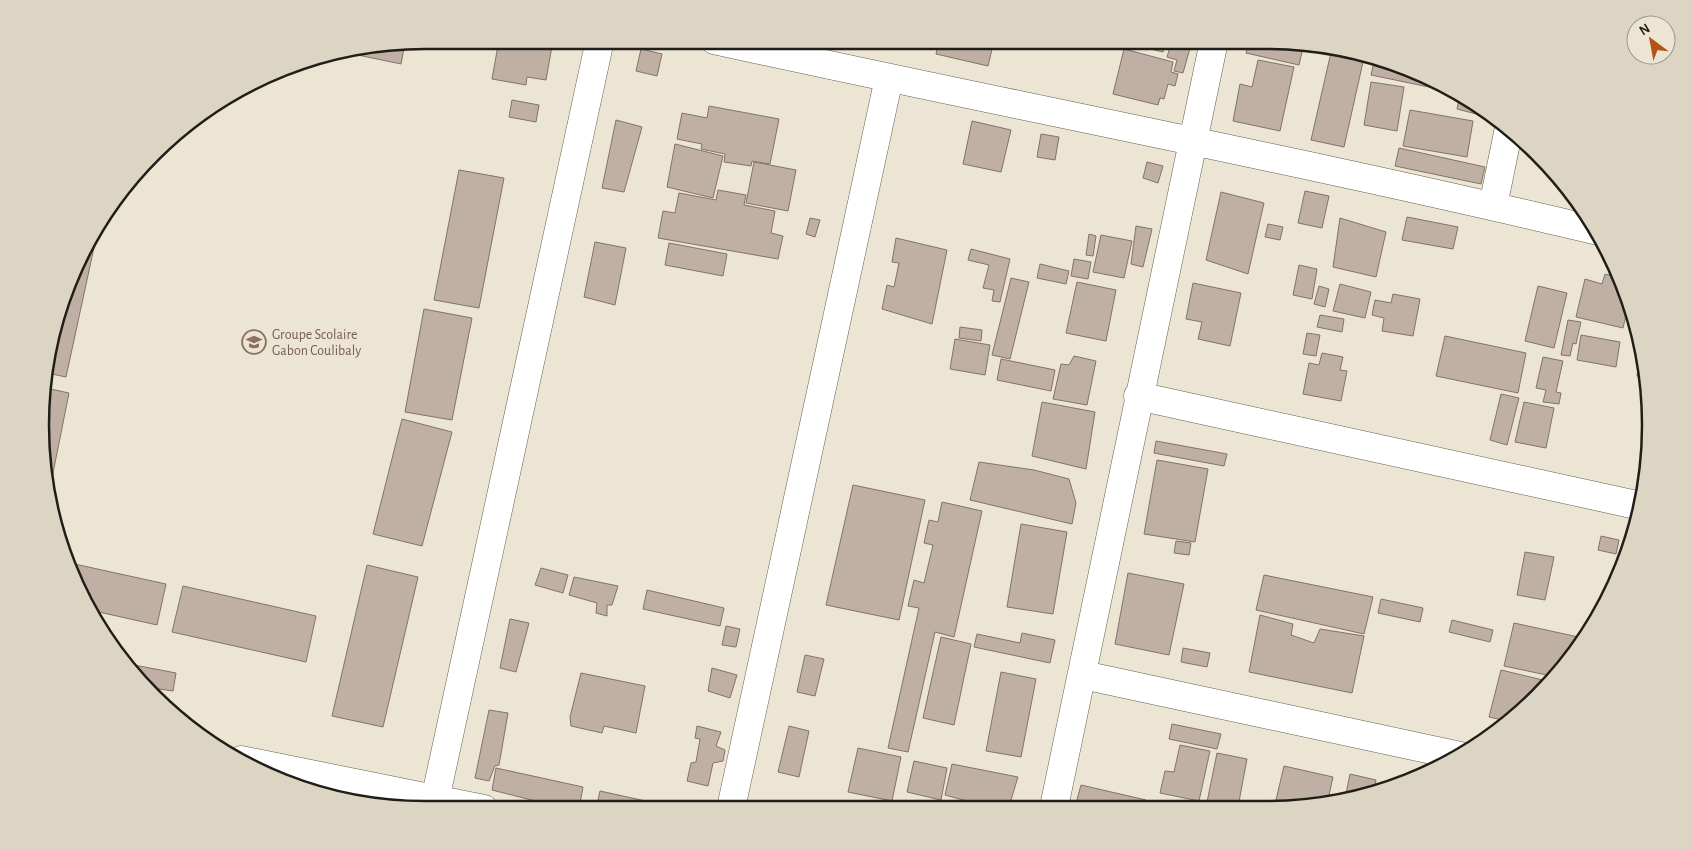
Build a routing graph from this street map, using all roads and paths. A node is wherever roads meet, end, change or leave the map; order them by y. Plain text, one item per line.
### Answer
1 (598, 49) edge
2 (755, 49) edge
3 (1212, 49) edge
4 (889, 78) junction
5 (1507, 137) edge
6 (1192, 140) junction
7 (1493, 206) junction
8 (1587, 228) edge
9 (1138, 396) junction
10 (1633, 504) edge
11 (1083, 675) junction
12 (1449, 754) edge
13 (267, 766) edge
14 (420, 801) edge
15 (435, 801) edge
16 (734, 801) edge
17 (1056, 801) edge

1 - 15 street
2 - 4 street
3 - 6 street
4 - 6 street
4 - 16 street
5 - 7 street
6 - 7 street
6 - 9 street
7 - 8 street
9 - 10 street
9 - 11 street
11 - 12 street
11 - 17 street
13 - 14 street

